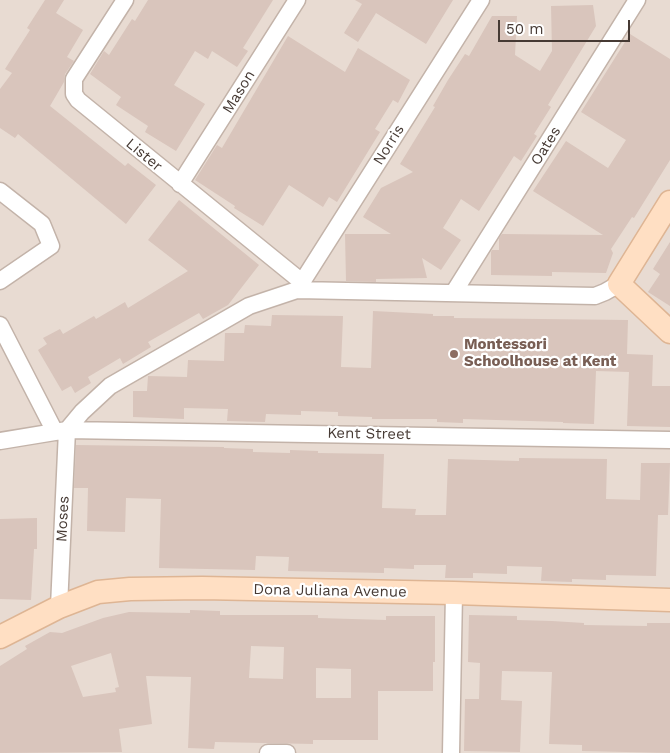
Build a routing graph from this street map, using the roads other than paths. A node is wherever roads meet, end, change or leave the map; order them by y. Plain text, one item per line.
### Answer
1 (125, 0) edge
2 (297, 0) edge
3 (481, 0) edge
4 (637, 0) edge
5 (180, 184) junction
6 (0, 191) edge
7 (670, 202) edge
8 (0, 281) edge
9 (619, 284) junction
10 (299, 286) junction
11 (454, 292) junction
12 (0, 325) edge
13 (670, 332) edge
14 (61, 431) junction
15 (670, 440) edge
16 (0, 442) edge
17 (454, 593) junction
18 (670, 600) edge
19 (59, 607) junction
20 (0, 637) edge
21 (268, 753) edge
22 (286, 753) edge
23 (451, 753) edge

1 - 5 street, Lister
2 - 5 street, Mason
3 - 10 street, Norris
4 - 11 street, Oates
5 - 10 street, Lister
6 - 8 street
7 - 9 street
9 - 11 street
9 - 13 street
10 - 11 street
10 - 14 street
12 - 14 street
14 - 15 street, Kent Street
14 - 16 street, Kent Street
14 - 19 street, Moses
17 - 18 street, Dona Juliana Avenue
17 - 19 street, Dona Juliana Avenue
17 - 23 street
19 - 20 street, Dona Juliana Avenue
21 - 22 street

